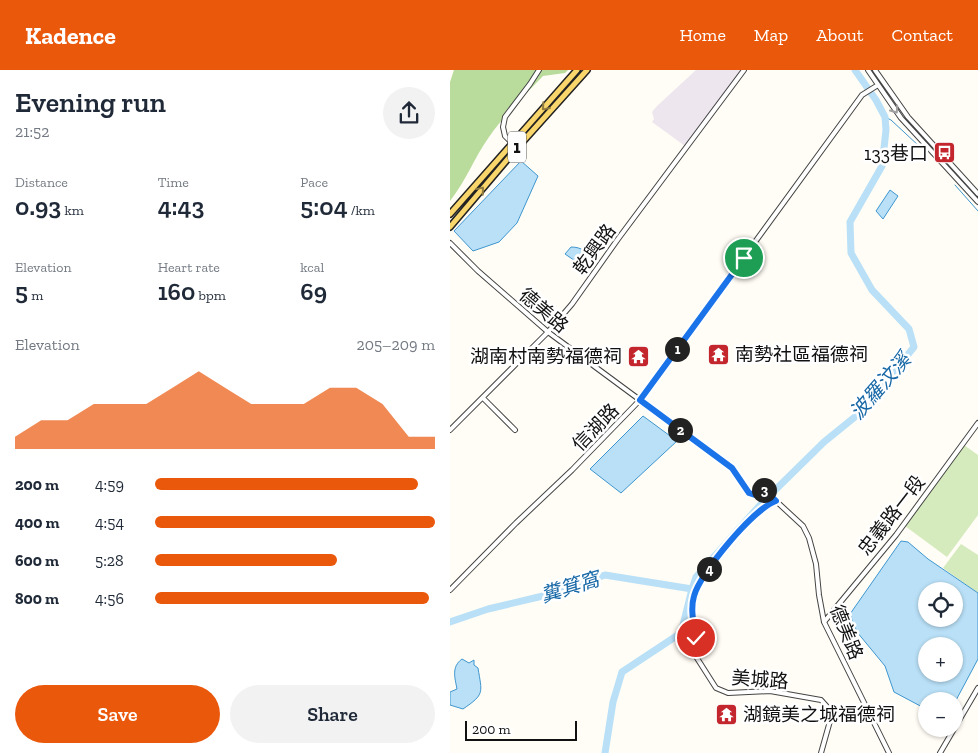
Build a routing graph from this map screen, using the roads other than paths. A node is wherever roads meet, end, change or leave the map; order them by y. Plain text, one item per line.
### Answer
1 (539, 70) edge
2 (577, 70) edge
3 (587, 70) edge
4 (744, 70) edge
5 (868, 70) edge
6 (875, 70) edge
7 (878, 85) junction
8 (515, 146) junction
9 (978, 194) edge
10 (978, 202) edge
11 (450, 214) edge
12 (450, 227) edge
13 (450, 243) edge
14 (548, 332) junction
15 (483, 398) junction
16 (640, 400) junction
17 (978, 423) edge
18 (450, 430) edge
19 (515, 430) dead end
20 (775, 499) junction
21 (450, 590) edge
22 (824, 622) junction
23 (978, 688) edge
24 (821, 753) edge
25 (889, 753) edge
26 (940, 753) edge

1 - 8 street
2 -> 8 main road, 1
3 - 8 main road, 1
4 - 14 street, 乾興路
5 - 7 street
6 - 9 street
7 -> 10 street
7 - 16 street, 信湖路
8 - 11 main road, 1
12 -> 8 main road, 1
13 - 14 street, 德美路
14 - 15 street, 乾興路
14 - 16 street, 德美路
15 - 18 street, 乾興路
15 - 19 street
16 - 20 street, 德美路
16 - 21 street, 信湖路
17 - 22 street, 忠義路一段
20 - 22 street, 德美路
20 - 24 street, 美城路
22 - 25 street, 德美路
23 - 26 street

